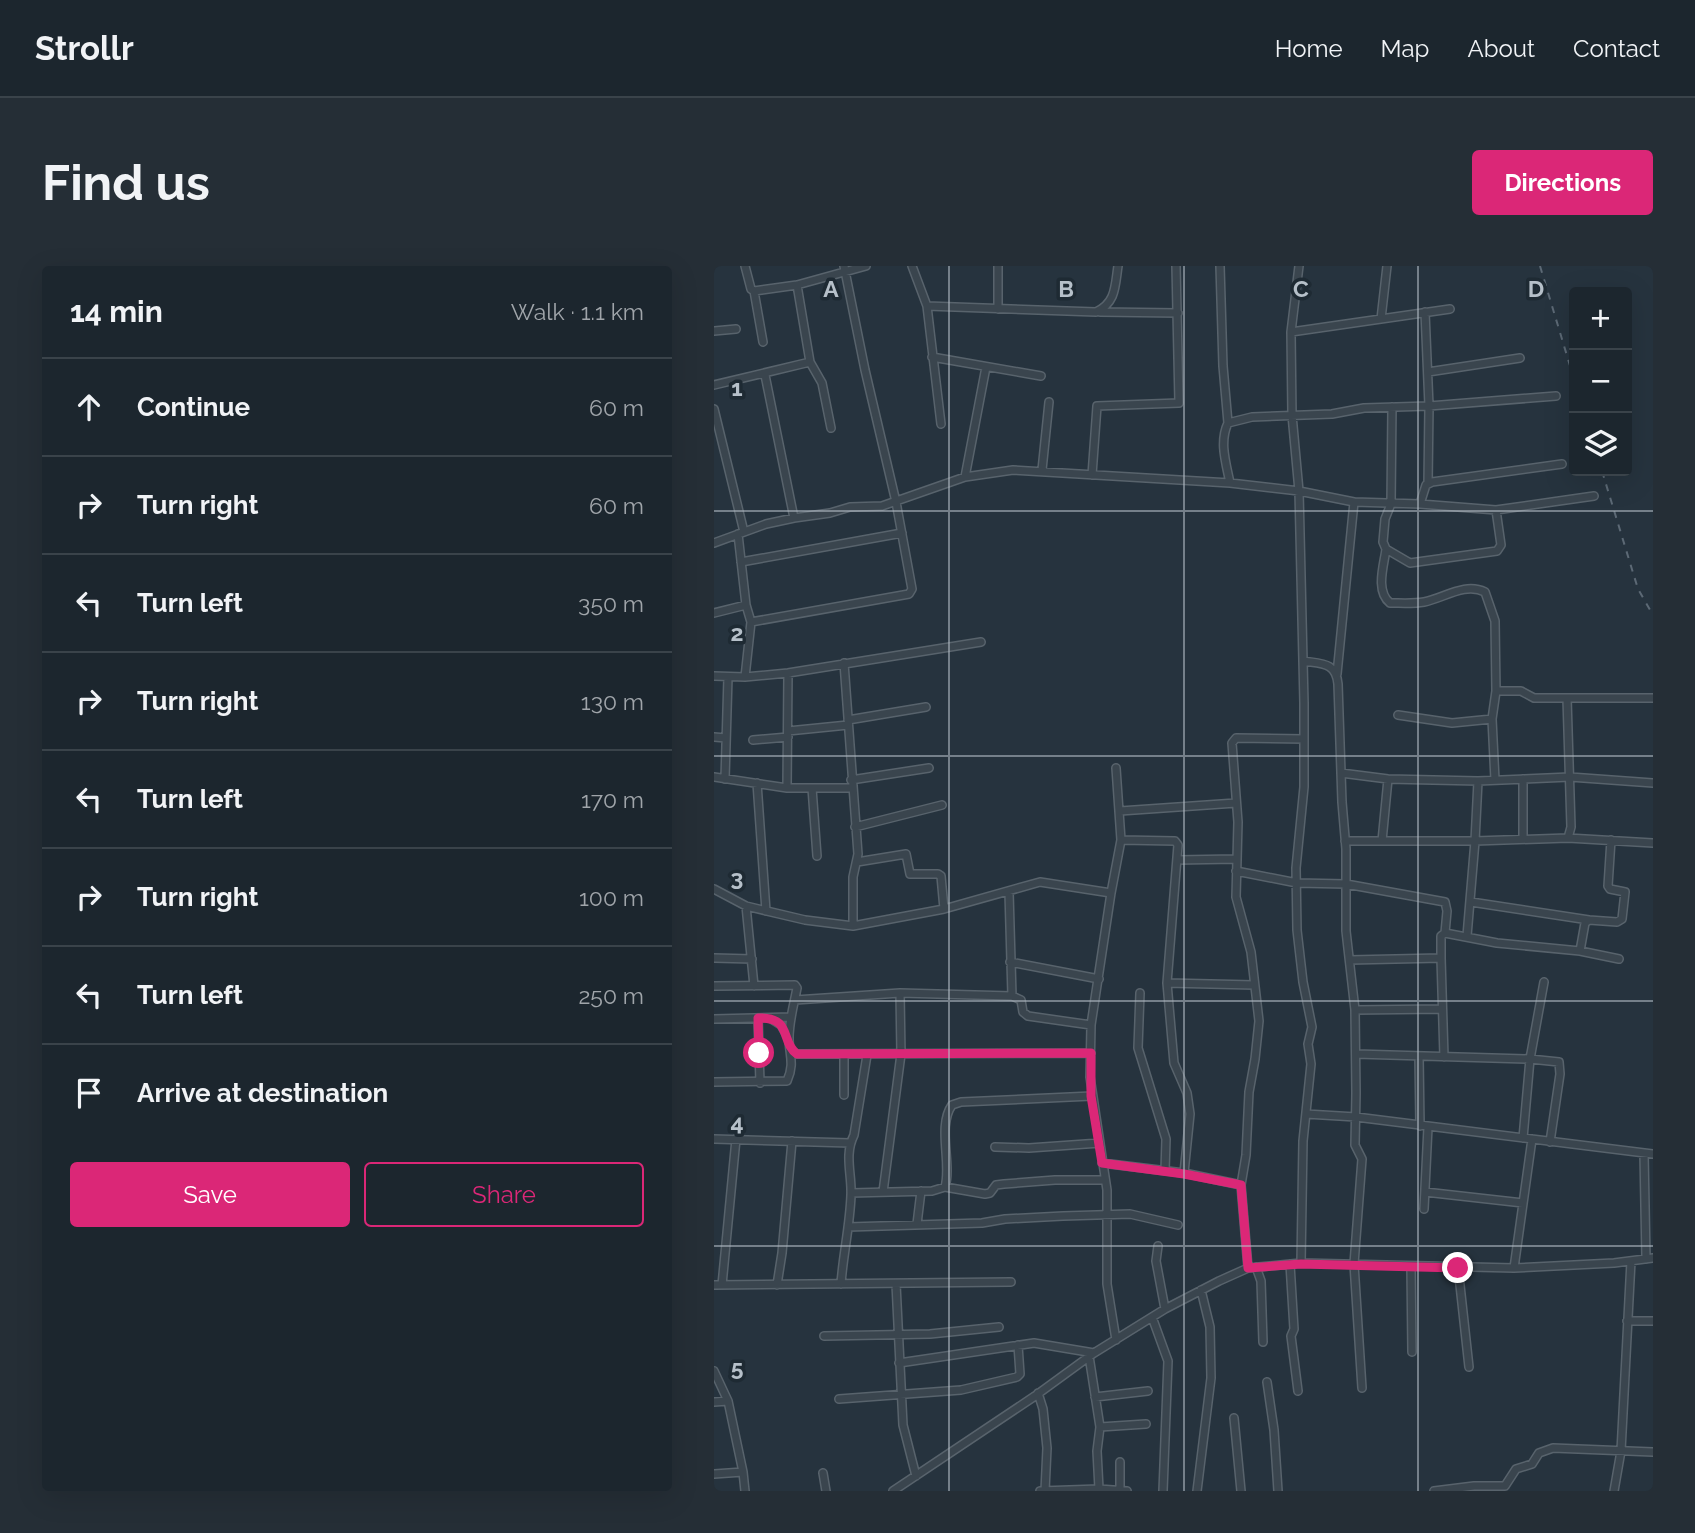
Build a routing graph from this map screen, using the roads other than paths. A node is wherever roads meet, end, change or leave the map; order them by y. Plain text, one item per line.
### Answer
1 (745, 266) edge
2 (866, 266) edge
3 (912, 266) edge
4 (998, 266) edge
5 (1118, 266) edge
6 (1176, 266) edge
7 (1220, 266) edge
8 (1299, 266) edge
9 (1387, 266) edge
10 (845, 269) edge
11 (797, 285) junction
12 (754, 290) junction
13 (927, 306) junction
14 (998, 309) junction
15 (1450, 309) dead end
16 (1096, 312) junction
17 (1425, 312) junction
18 (1178, 313) junction
19 (1381, 319) junction
20 (736, 330) dead end
21 (714, 331) edge
22 (1291, 332) junction
23 (763, 342) dead end
24 (932, 357) junction
25 (1520, 358) dead end
26 (810, 362) junction
27 (986, 368) junction
28 (1428, 372) junction
29 (765, 375) junction
30 (1041, 376) dead end
31 (714, 385) edge
32 (1556, 396) dead end
33 (1049, 402) dead end
34 (1392, 407) junction
35 (1429, 407) junction
36 (714, 409) edge
37 (1292, 415) junction
38 (1228, 423) junction
39 (941, 424) dead end
40 (831, 428) dead end
41 (1562, 464) dead end
42 (1042, 470) junction
43 (1092, 475) junction
44 (965, 477) junction
45 (1230, 483) junction
46 (1428, 484) junction
47 (1299, 491) junction
48 (1594, 496) dead end
49 (896, 502) junction
50 (1354, 502) junction
51 (1391, 504) junction
52 (1420, 504) junction
53 (1496, 510) junction
54 (794, 517) junction
55 (741, 533) junction
56 (902, 533) junction
57 (714, 543) edge
58 (1386, 549) junction
59 (741, 562) junction
60 (746, 605) junction
61 (714, 613) edge
62 (751, 622) junction
63 (981, 642) dead end
64 (1303, 661) junction
65 (844, 663) junction
66 (788, 673) junction
67 (1337, 674) junction
68 (714, 676) edge
69 (728, 677) junction
70 (745, 677) junction
71 (1496, 691) junction
72 (1567, 698) junction
73 (1653, 698) edge
74 (926, 707) dead end
75 (1398, 715) dead end
76 (1492, 719) junction
77 (848, 723) junction
78 (788, 734) junction
79 (714, 737) edge
80 (726, 738) junction
81 (1304, 739) junction
82 (753, 740) dead end
83 (929, 768) dead end
84 (1116, 768) dead end
85 (1341, 773) junction
86 (714, 777) edge
87 (1570, 777) junction
88 (725, 779) junction
89 (1388, 779) junction
90 (1523, 779) junction
91 (1496, 780) junction
92 (1478, 781) junction
93 (757, 783) junction
94 (1653, 783) edge
95 (852, 784) junction
96 (787, 788) junction
97 (812, 788) junction
98 (1236, 803) junction
99 (942, 805) dead end
100 (1120, 811) junction
101 (855, 827) junction
102 (1523, 838) junction
103 (1568, 838) junction
104 (1121, 840) junction
105 (1611, 840) junction
106 (1345, 841) junction
107 (1382, 841) junction
108 (1475, 841) junction
109 (1653, 843) edge
110 (817, 856) dead end
111 (1236, 859) junction
112 (1177, 860) junction
113 (857, 862) junction
114 (1236, 872) junction
115 (1297, 883) junction
116 (1346, 884) junction
117 (714, 888) edge
118 (1009, 892) junction
119 (1111, 893) junction
120 (1471, 902) junction
121 (746, 906) junction
122 (944, 909) junction
123 (766, 911) junction
124 (1588, 920) junction
125 (853, 926) junction
126 (1445, 933) junction
127 (1467, 936) junction
128 (1580, 951) junction
129 (714, 958) edge
130 (1441, 958) junction
131 (752, 959) junction
132 (1619, 959) dead end
133 (1350, 960) junction
134 (1010, 962) junction
135 (1099, 979) junction
136 (1544, 982) dead end
137 (1167, 983) junction
138 (1254, 985) junction
139 (714, 986) edge
140 (754, 986) junction
141 (900, 993) junction
142 (1140, 993) dead end
143 (1012, 996) junction
144 (795, 1000) junction
145 (1442, 1009) junction
146 (1355, 1010) junction
147 (791, 1017) junction
148 (758, 1018) junction
149 (770, 1018) junction
150 (714, 1019) edge
151 (1091, 1025) junction
152 (789, 1040) junction
153 (793, 1052) junction
154 (1091, 1053) junction
155 (901, 1054) junction
156 (844, 1055) junction
157 (867, 1055) junction
158 (1356, 1055) junction
159 (1419, 1056) junction
160 (1444, 1057) junction
161 (1530, 1059) junction
162 (714, 1082) edge
163 (760, 1083) junction
164 (844, 1095) dead end
165 (1091, 1096) junction
166 (1306, 1114) junction
167 (1356, 1117) junction
168 (1424, 1127) junction
169 (1523, 1138) junction
170 (714, 1139) edge
171 (736, 1139) junction
172 (1532, 1139) junction
173 (792, 1141) junction
174 (1550, 1142) junction
175 (850, 1143) junction
176 (1100, 1143) junction
177 (995, 1147) dead end
178 (1644, 1153) junction
179 (1653, 1154) edge
180 (1102, 1163) junction
181 (1165, 1171) junction
182 (1184, 1174) junction
183 (1105, 1180) junction
184 (1241, 1185) junction
185 (945, 1187) junction
186 (921, 1191) junction
187 (883, 1192) junction
188 (1425, 1192) junction
189 (851, 1193) junction
190 (1523, 1203) junction
191 (1424, 1209) dead end
192 (1108, 1215) junction
193 (917, 1224) junction
194 (1178, 1225) dead end
195 (848, 1227) junction
196 (1158, 1246) dead end
197 (1650, 1259) edge
198 (1630, 1261) junction
199 (1290, 1264) junction
200 (1301, 1264) junction
201 (1354, 1264) junction
202 (1410, 1267) junction
203 (1252, 1268) junction
204 (1458, 1268) junction
205 (1514, 1268) junction
206 (1011, 1282) dead end
207 (841, 1284) junction
208 (896, 1284) junction
209 (718, 1285) edge
210 (777, 1285) junction
211 (1201, 1290) junction
212 (1165, 1309) junction
213 (1152, 1317) junction
214 (1628, 1321) junction
215 (1653, 1321) edge
216 (999, 1327) dead end
217 (898, 1335) junction
218 (824, 1336) dead end
219 (1116, 1340) junction
220 (1263, 1342) dead end
221 (1017, 1345) junction
222 (1412, 1352) dead end
223 (1091, 1354) junction
224 (899, 1363) junction
225 (1469, 1367) dead end
226 (714, 1371) edge
227 (1268, 1382) dead end
228 (1362, 1388) dead end
229 (1147, 1391) dead end
230 (1298, 1391) dead end
231 (1038, 1393) junction
232 (902, 1396) junction
233 (1095, 1397) junction
234 (839, 1399) dead end
235 (728, 1401) junction
236 (714, 1402) edge
237 (1234, 1418) dead end
238 (1146, 1424) dead end
239 (1100, 1427) junction
240 (1621, 1451) junction
241 (1653, 1452) edge
242 (1120, 1462) dead end
243 (743, 1472) junction
244 (823, 1473) dead end
245 (714, 1474) edge
246 (916, 1476) junction
247 (1096, 1489) edge
248 (1123, 1490) edge
249 (746, 1491) edge
250 (826, 1491) edge
251 (893, 1491) edge
252 (1040, 1491) edge
253 (1045, 1491) edge
254 (1056, 1491) edge
255 (1163, 1491) edge
256 (1197, 1491) edge
257 (1241, 1491) edge
258 (1278, 1491) edge
259 (1434, 1491) edge
260 (1614, 1491) edge

1 - 12 street
2 - 10 street
3 - 13 street
4 - 14 street
5 - 16 street
6 - 18 street
7 - 38 street
8 - 22 street
9 - 19 street
10 - 11 street
10 - 49 street
11 - 12 street
11 - 26 street
12 - 23 street
13 - 14 street
13 - 24 street
14 - 16 street
15 - 17 street
16 - 18 street
17 - 19 street
17 - 28 street
18 - 43 street
19 - 22 street
20 - 21 street
22 - 37 street
24 - 27 street
24 - 39 street
25 - 28 street
26 - 29 street
26 - 40 street
27 - 30 street
27 - 44 street
28 - 35 street
29 - 31 street
29 - 54 street
32 - 35 street
33 - 42 street
34 - 35 street
34 - 37 street
34 - 51 street
35 - 46 street
36 - 55 street
37 - 38 street
37 - 47 street
38 - 45 street
41 - 46 street
42 - 43 street
42 - 44 street
43 - 45 street
44 - 49 street
45 - 47 street
46 - 52 street
47 - 50 street
47 - 64 street
48 - 53 street
49 - 54 street
49 - 56 street
50 - 51 street
50 - 67 street
51 - 52 street
51 - 58 street
52 - 53 street
53 - 58 street
54 - 55 street
55 - 57 street
55 - 59 street
56 - 59 street
56 - 62 street
58 - 71 street
59 - 60 street
60 - 61 street
60 - 62 street
62 - 70 street
63 - 65 street
64 - 67 street
64 - 81 street
65 - 66 street
65 - 77 street
66 - 70 street
66 - 78 street
67 - 85 street
68 - 69 street
69 - 70 street
69 - 80 street
71 - 72 street
71 - 76 street
72 - 73 street
72 - 87 street
74 - 77 street
75 - 76 street
76 - 91 street
77 - 78 street
77 - 95 street
78 - 82 street
78 - 96 street
79 - 80 street
80 - 88 street
81 - 98 street
81 - 115 street
83 - 95 street
84 - 100 street
85 - 89 street
85 - 106 street
86 - 88 street
87 - 90 street
87 - 94 street
87 - 103 street
88 - 93 street
89 - 92 street
89 - 107 street
90 - 91 street
90 - 102 street
91 - 92 street
92 - 108 street
93 - 96 street
93 - 123 street
95 - 97 street
95 - 101 street
96 - 97 street
97 - 110 street
98 - 100 street
98 - 111 street
99 - 101 street
100 - 104 street
101 - 113 street
102 - 103 street
102 - 108 street
103 - 105 street
104 - 112 street
104 - 119 street
105 - 109 street
105 - 124 street
106 - 107 street
106 - 116 street
107 - 108 street
108 - 120 street
111 - 112 street
111 - 114 street
112 - 137 street
113 - 122 street
113 - 125 street
114 - 115 street
114 - 138 street
115 - 116 street
115 - 166 street
116 - 126 street
116 - 133 street
117 - 121 street
118 - 119 street
118 - 122 street
118 - 134 street
119 - 135 street
120 - 124 street
120 - 127 street
121 - 123 street
121 - 131 street
122 - 125 street
123 - 125 street
124 - 128 street
126 - 127 street
126 - 130 street
127 - 128 street
128 - 132 street
129 - 131 street
130 - 133 street
130 - 145 street
131 - 140 street
133 - 146 street
134 - 135 street
134 - 143 street
135 - 151 street
136 - 161 street
137 - 138 street
137 - 182 street
138 - 184 street
139 - 140 street
140 - 144 street
141 - 143 street
141 - 144 street
141 - 155 street
142 - 181 street
143 - 151 street
144 - 147 street
145 - 146 street
145 - 160 street
146 - 158 street
147 - 149 street
147 - 152 street
148 - 149 street
148 - 150 street
148 - 163 street
149 - 152 street
151 - 154 street
152 - 153 street
153 - 156 street
153 - 163 street
154 - 155 street
154 - 165 street
155 - 157 street
155 - 187 street
156 - 157 street
156 - 164 street
157 - 175 street
158 - 159 street
158 - 167 street
159 - 160 street
159 - 168 street
160 - 161 street
161 - 169 street
161 - 174 street
162 - 163 street
165 - 176 street
165 - 185 street
166 - 167 street
166 - 200 street
167 - 168 street
167 - 201 street
168 - 169 street
168 - 188 street
169 - 172 street
170 - 171 street
171 - 173 street
171 - 209 street
172 - 174 street
172 - 190 street
173 - 175 street
173 - 210 street
174 - 178 street
175 - 189 street
176 - 177 street
176 - 180 street
178 - 179 street
178 - 197 street
180 - 181 street
180 - 183 street
181 - 182 street
182 - 184 street
183 - 185 street
183 - 192 street
184 - 203 street
185 - 186 street
186 - 187 street
186 - 193 street
187 - 189 street
188 - 190 street
188 - 191 street
189 - 195 street
190 - 205 street
192 - 193 street
192 - 194 street
192 - 219 street
193 - 195 street
195 - 207 street
196 - 212 street
197 - 198 street
198 - 205 street
198 - 214 street
199 - 200 street
199 - 203 street
199 - 230 street
200 - 201 street
201 - 202 street
201 - 228 street
202 - 204 street
202 - 222 street
203 - 211 street
203 - 220 street
204 - 205 street
204 - 225 street
206 - 208 street
207 - 208 street
207 - 210 street
208 - 217 street
209 - 210 street
211 - 212 street
211 - 256 street
212 - 213 street
213 - 219 street
213 - 255 street
214 - 215 street
214 - 240 street
216 - 217 street
217 - 218 street
217 - 224 street
219 - 223 street
221 - 223 street
221 - 224 street
221 - 232 street
223 - 231 street
223 - 233 street
224 - 232 street
226 - 235 street
227 - 258 street
229 - 233 street
231 - 246 street
231 - 253 street
232 - 234 street
232 - 246 street
233 - 239 street
235 - 236 street
235 - 243 street
237 - 257 street
238 - 239 street
239 - 247 street
240 - 241 street
240 - 259 street
240 - 260 street
242 - 248 street
243 - 245 street
243 - 249 street
244 - 250 street
246 - 251 street
247 - 248 street
247 - 254 street
252 - 253 street
253 - 254 street

